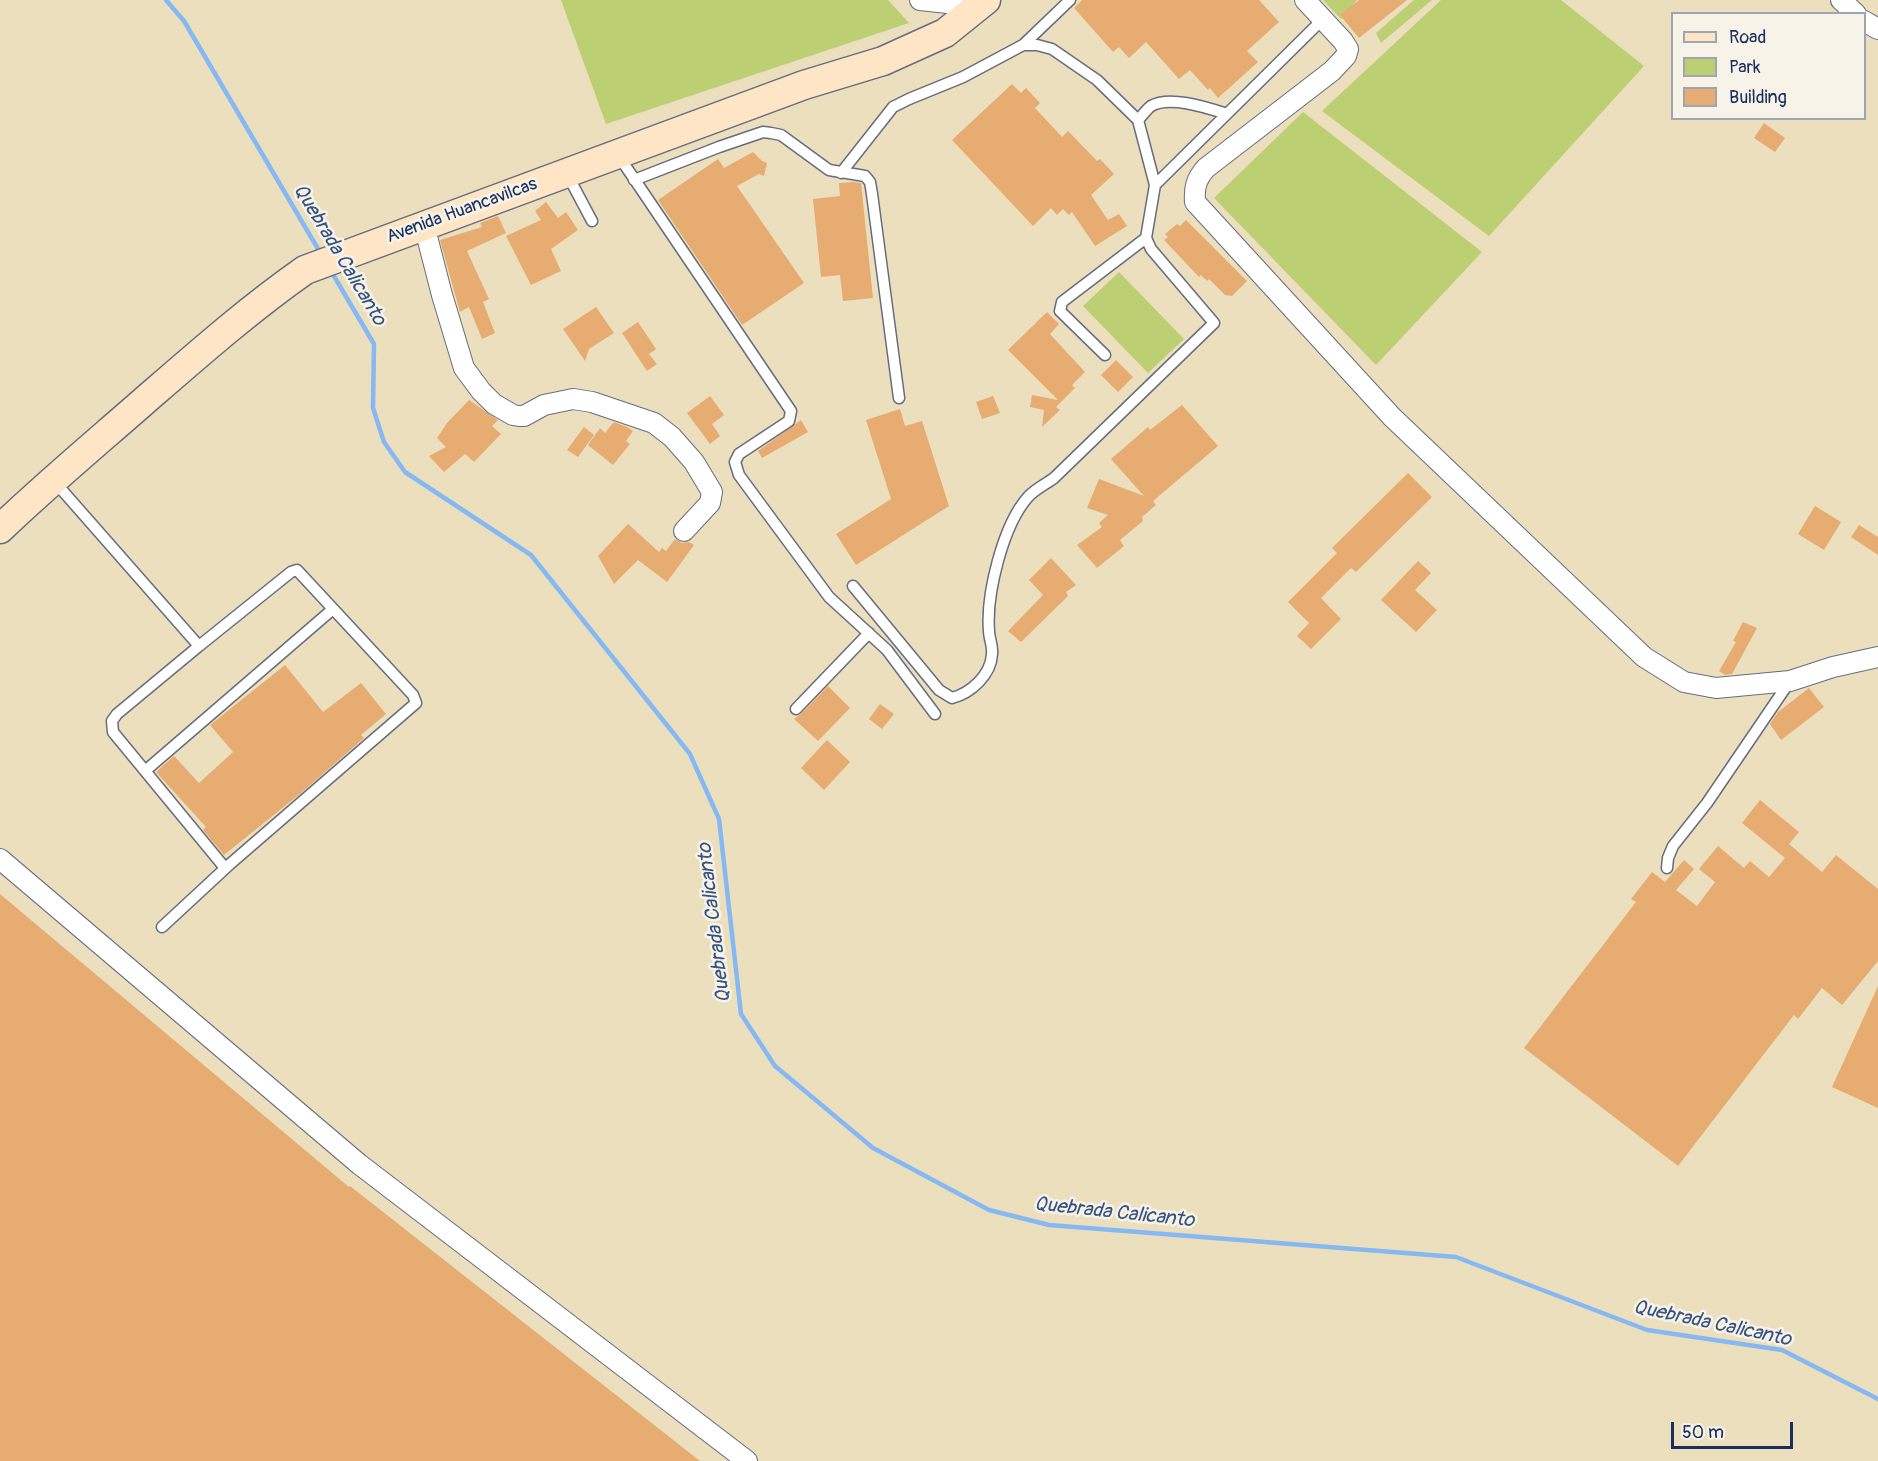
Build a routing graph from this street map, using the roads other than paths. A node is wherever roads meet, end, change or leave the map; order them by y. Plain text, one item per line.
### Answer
1 (920, 0) edge
2 (953, 0) edge
3 (986, 0) edge
4 (1070, 0) edge
5 (1305, 0) edge
6 (1841, 0) edge
7 (1854, 12) edge
8 (1323, 19) junction
9 (1023, 45) junction
10 (1227, 114) junction
11 (1138, 120) junction
12 (618, 155) junction
13 (567, 173) junction
14 (841, 173) junction
15 (634, 180) junction
16 (1155, 185) junction
17 (592, 221) dead end
18 (424, 225) junction
19 (1146, 238) junction
20 (1105, 354) dead end
21 (899, 398) dead end
22 (54, 480) junction
23 (0, 529) edge
24 (684, 531) dead end
25 (853, 586) dead end
26 (333, 609) junction
27 (869, 633) junction
28 (199, 646) junction
29 (1878, 657) edge
30 (1790, 681) junction
31 (796, 709) dead end
32 (935, 714) dead end
33 (145, 771) junction
34 (0, 859) edge
35 (225, 868) junction
36 (1667, 868) dead end
37 (162, 927) dead end
38 (747, 1461) edge

1 - 2 street
3 - 12 street, Avenida Huancavilcas
4 - 9 lane
5 - 8 street
6 - 7 street
8 - 10 lane
8 - 30 street
9 - 11 lane
9 - 14 lane
10 - 11 lane
10 - 16 lane
11 - 16 lane
12 - 13 street, Avenida Huancavilcas
12 - 15 lane
13 - 17 lane
13 - 18 street, Avenida Huancavilcas
14 - 15 lane
14 - 21 lane
15 - 27 lane
16 - 19 lane
18 - 22 street, Avenida Huancavilcas
18 - 24 street
19 - 20 lane
19 - 25 lane
22 - 23 street, Avenida Huancavilcas
22 - 28 lane
26 - 28 lane
26 - 33 lane
26 - 35 lane
27 - 31 lane
27 - 32 lane
28 - 33 lane
29 - 30 street
30 - 36 lane
33 - 35 lane
34 - 38 street
35 - 37 lane

